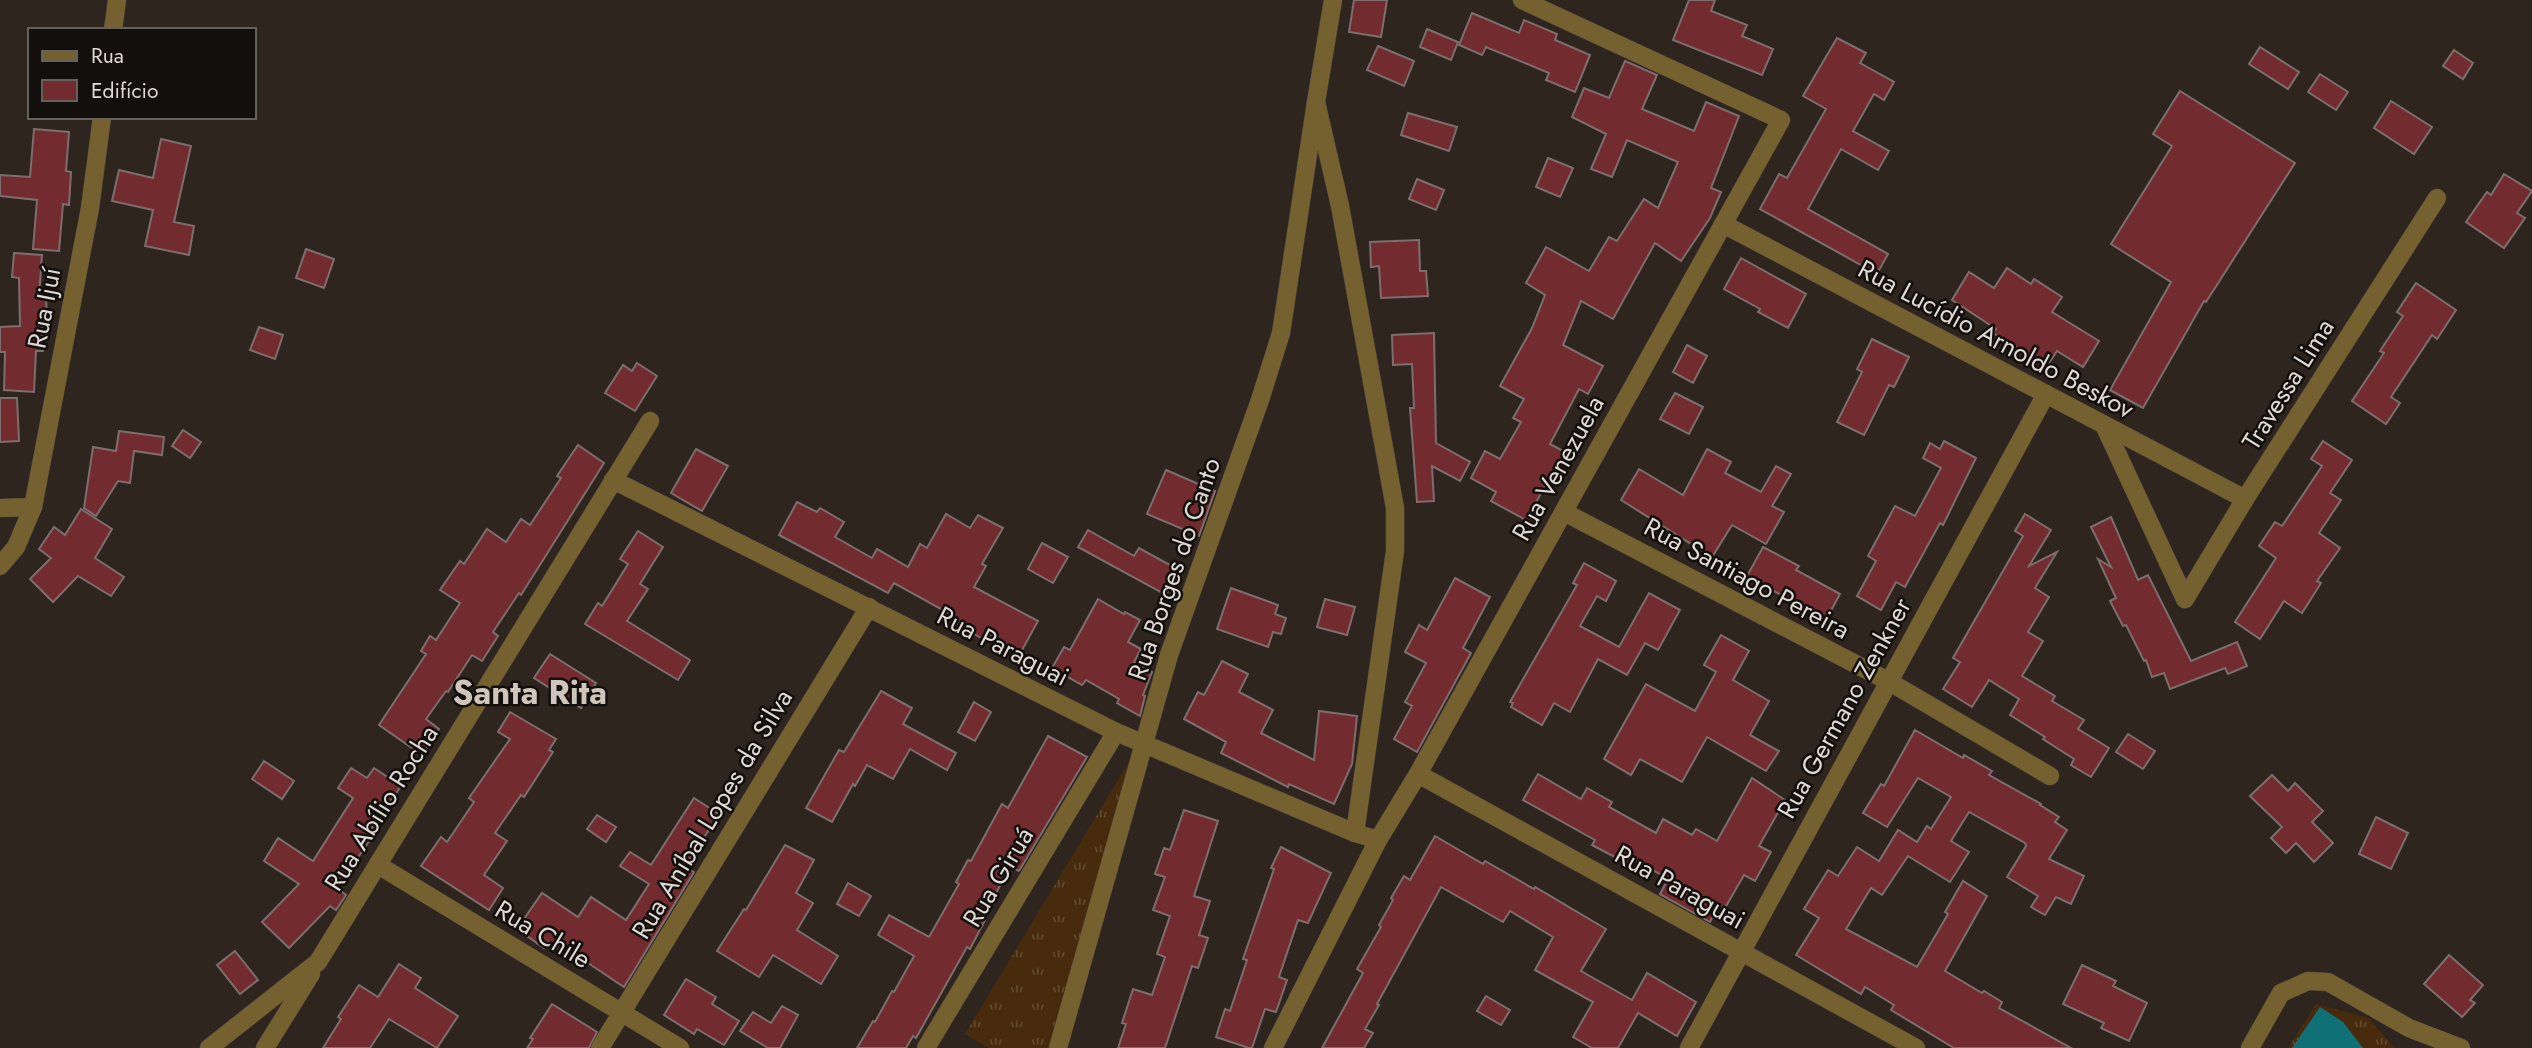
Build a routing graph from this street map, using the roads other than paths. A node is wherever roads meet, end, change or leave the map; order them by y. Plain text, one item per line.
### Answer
1 (117, 0) edge
2 (1333, 0) edge
3 (1522, 0) edge
4 (113, 28) edge
5 (1316, 102) junction
6 (102, 119) edge
7 (2437, 198) dead end
8 (1723, 224) junction
9 (2046, 394) junction
10 (650, 421) dead end
11 (2104, 425) junction
12 (613, 480) junction
13 (2245, 499) junction
14 (33, 507) junction
15 (0, 508) edge
16 (1564, 512) junction
17 (0, 566) edge
18 (869, 607) junction
19 (1888, 681) junction
20 (1116, 732) junction
21 (1143, 745) junction
22 (1418, 774) junction
23 (2050, 776) dead end
24 (1355, 833) junction
25 (1378, 840) junction
26 (378, 865) junction
27 (1742, 950) junction
28 (318, 962) junction
29 (622, 1013) junction
30 (209, 1048) edge
31 (265, 1048) edge
32 (600, 1048) edge
33 (680, 1048) edge
34 (926, 1048) edge
35 (1058, 1048) edge
36 (1273, 1048) edge
37 (1689, 1048) edge
38 (1916, 1048) edge
39 (2250, 1048) edge
40 (2461, 1048) edge

1 - 4 street
2 - 5 street, Rua Borges do Canto
3 - 8 street, Rua Venezuela
5 - 21 street, Rua Borges do Canto
5 - 24 street
6 - 14 street, Rua Ijuí
7 - 13 street, Travessa Lima
8 - 9 street, Rua Lucídio Arnoldo Beskov
8 - 16 street, Rua Venezuela
9 - 11 street, Rua Lucídio Arnoldo Beskov
9 - 19 street, Rua Germano Zenkner
10 - 12 street, Rua Abílio Rocha
11 - 13 street, Rua Lucídio Arnoldo Beskov
11 - 13 street, Travessa Lima
12 - 18 street, Rua Paraguai
12 - 26 street, Rua Abílio Rocha
14 - 15 street
14 - 17 street, Rua Ijuí
16 - 19 street, Rua Santiago Pereira
16 - 22 street, Rua Venezuela
18 - 20 street, Rua Paraguai
18 - 29 street, Rua Aníbal Lopes da Silva
19 - 23 street, Rua Santiago Pereira
19 - 27 street, Rua Germano Zenkner
20 - 21 street, Rua Paraguai
20 - 34 street, Rua Giruá
21 - 24 street, Rua Paraguai
21 - 35 street, Rua Borges do Canto
22 - 25 street, Rua Venezuela
22 - 27 street, Rua Paraguai
24 - 25 street, Rua Paraguai
25 - 36 street, Rua Venezuela
26 - 28 street, Rua Abílio Rocha
26 - 29 street, Rua Chile
27 - 37 street, Rua Germano Zenkner
27 - 38 street, Rua Paraguai
28 - 30 street, Rua Abílio Rocha
28 - 31 street
29 - 32 street, Rua Aníbal Lopes da Silva
29 - 33 street, Rua Chile
39 - 40 street

